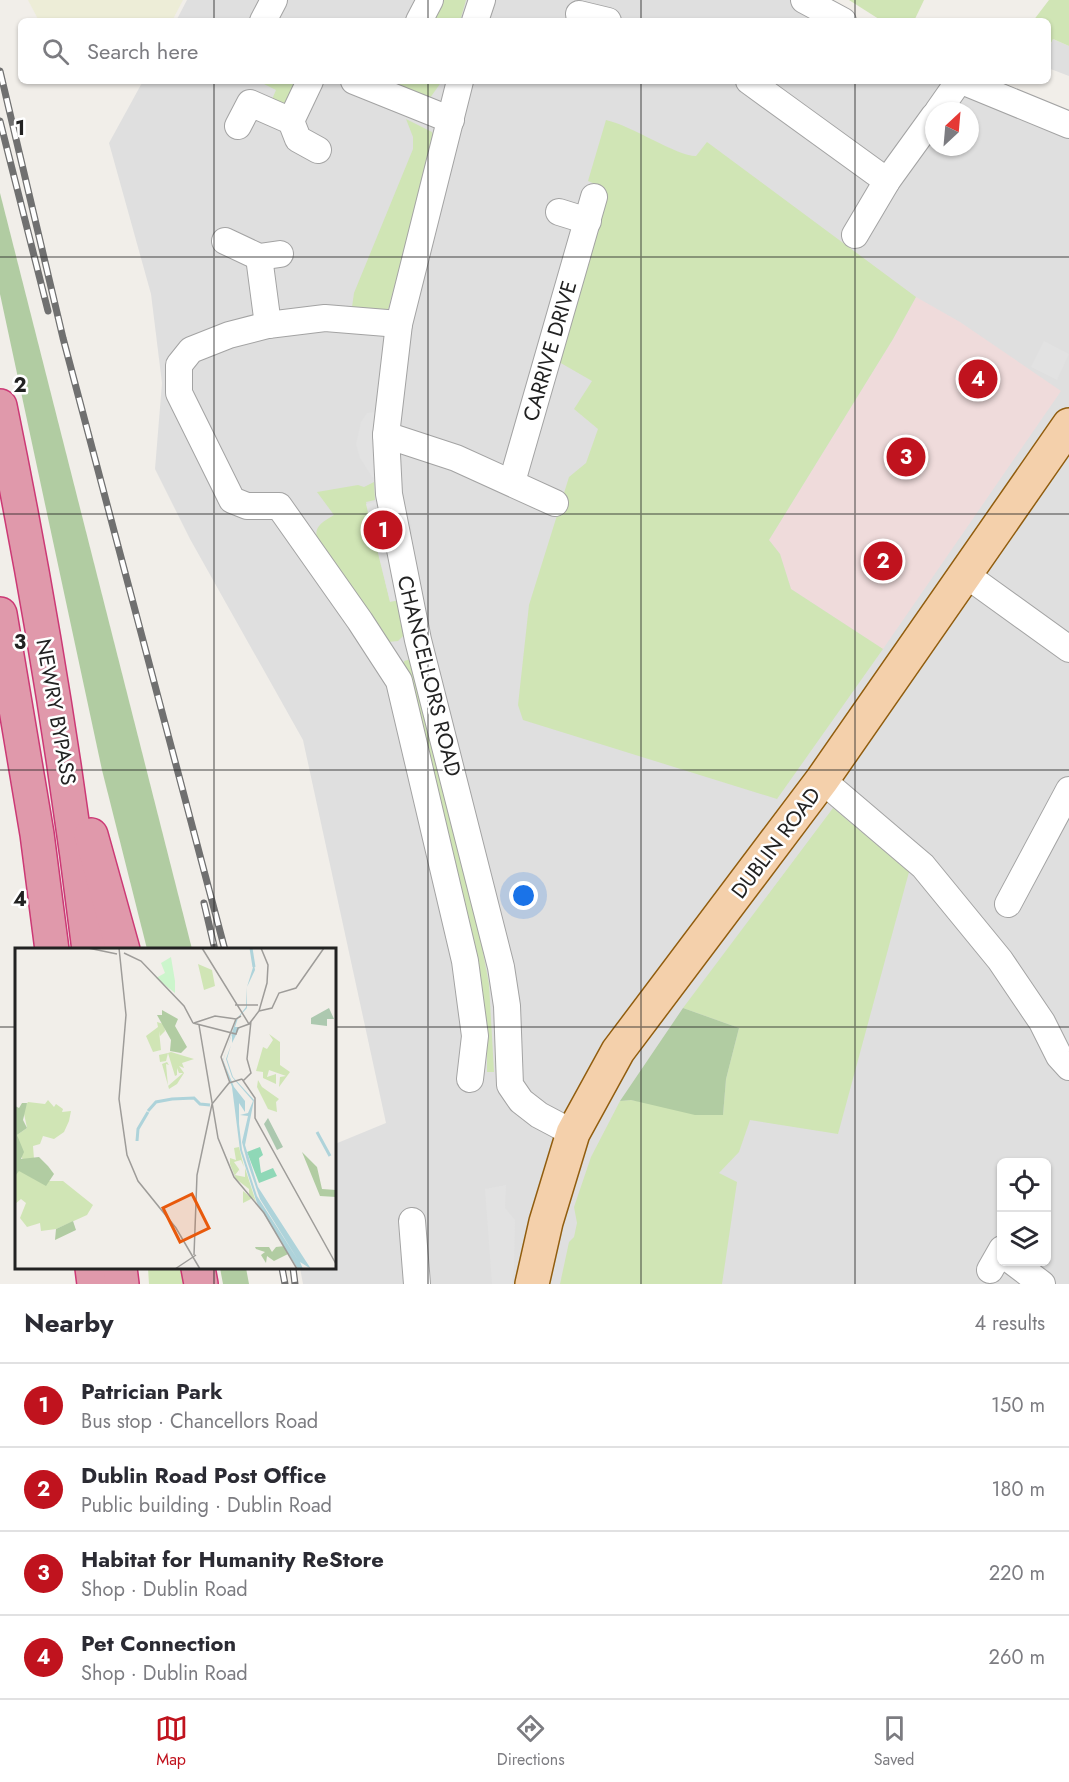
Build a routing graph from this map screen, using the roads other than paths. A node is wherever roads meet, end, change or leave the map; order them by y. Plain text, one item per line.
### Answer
1 (273, 0) edge
2 (430, 0) edge
3 (482, 0) edge
4 (804, 0) edge
5 (580, 12) edge
6 (264, 18) edge
7 (421, 18) edge
8 (477, 18) edge
9 (599, 18) edge
10 (837, 18) edge
11 (309, 84) edge
12 (369, 84) edge
13 (459, 84) edge
14 (753, 84) edge
15 (959, 84) edge
16 (968, 84) edge
17 (945, 102) edge
18 (451, 120) junction
19 (291, 121) junction
20 (1069, 125) edge
21 (238, 126) dead end
22 (925, 128) edge
23 (318, 150) dead end
24 (887, 181) junction
25 (559, 212) dead end
26 (855, 235) dead end
27 (225, 241) dead end
28 (399, 324) junction
29 (268, 325) junction
30 (0, 406) edge
31 (1069, 425) edge
32 (386, 435) junction
33 (512, 482) junction
34 (555, 503) dead end
35 (965, 574) junction
36 (0, 614) edge
37 (418, 640) junction
38 (1069, 650) edge
39 (385, 657) junction
40 (64, 759) junction
41 (822, 780) junction
42 (1069, 790) edge
43 (1008, 904) dead end
44 (52, 948) edge
45 (89, 948) edge
46 (122, 948) edge
47 (1069, 1067) edge
48 (470, 1079) dead end
49 (573, 1133) junction
50 (412, 1221) dead end
51 (1015, 1266) edge
52 (92, 1269) edge
53 (120, 1269) edge
54 (198, 1269) edge
55 (94, 1284) edge
56 (122, 1284) edge
57 (201, 1284) edge
58 (417, 1284) edge
59 (532, 1284) edge
60 (1042, 1284) edge

1 - 6 street
2 - 7 street
3 - 8 street
4 - 10 street
5 - 9 street
11 - 19 street
12 - 18 street
13 - 18 street, CHANCELLORS ROAD
14 - 24 street
15 - 17 street
16 - 20 street
18 - 28 street, CHANCELLORS ROAD
19 - 21 street
19 - 23 street
22 - 24 street
24 - 26 street
25 - 33 street, CARRIVE DRIVE
27 - 29 street
28 - 29 street
28 - 32 street, CHANCELLORS ROAD
29 - 39 street
30 - 40 highway, NEWRY BYPASS
31 - 35 main road, DUBLIN ROAD
32 - 33 street
32 - 37 street, CHANCELLORS ROAD
33 - 34 street
35 - 38 street
35 - 41 main road, DUBLIN ROAD
36 - 44 highway, NEWRY BYPASS
37 - 39 street
37 - 49 street, CHANCELLORS ROAD
39 - 48 street
40 - 45 highway, NEWRY BYPASS
40 - 46 highway
41 - 47 street
41 - 49 main road, DUBLIN ROAD
42 - 43 street
49 - 59 main road, DUBLIN ROAD
50 - 58 street
51 - 60 street
52 - 55 highway
53 - 56 highway
54 - 57 highway

